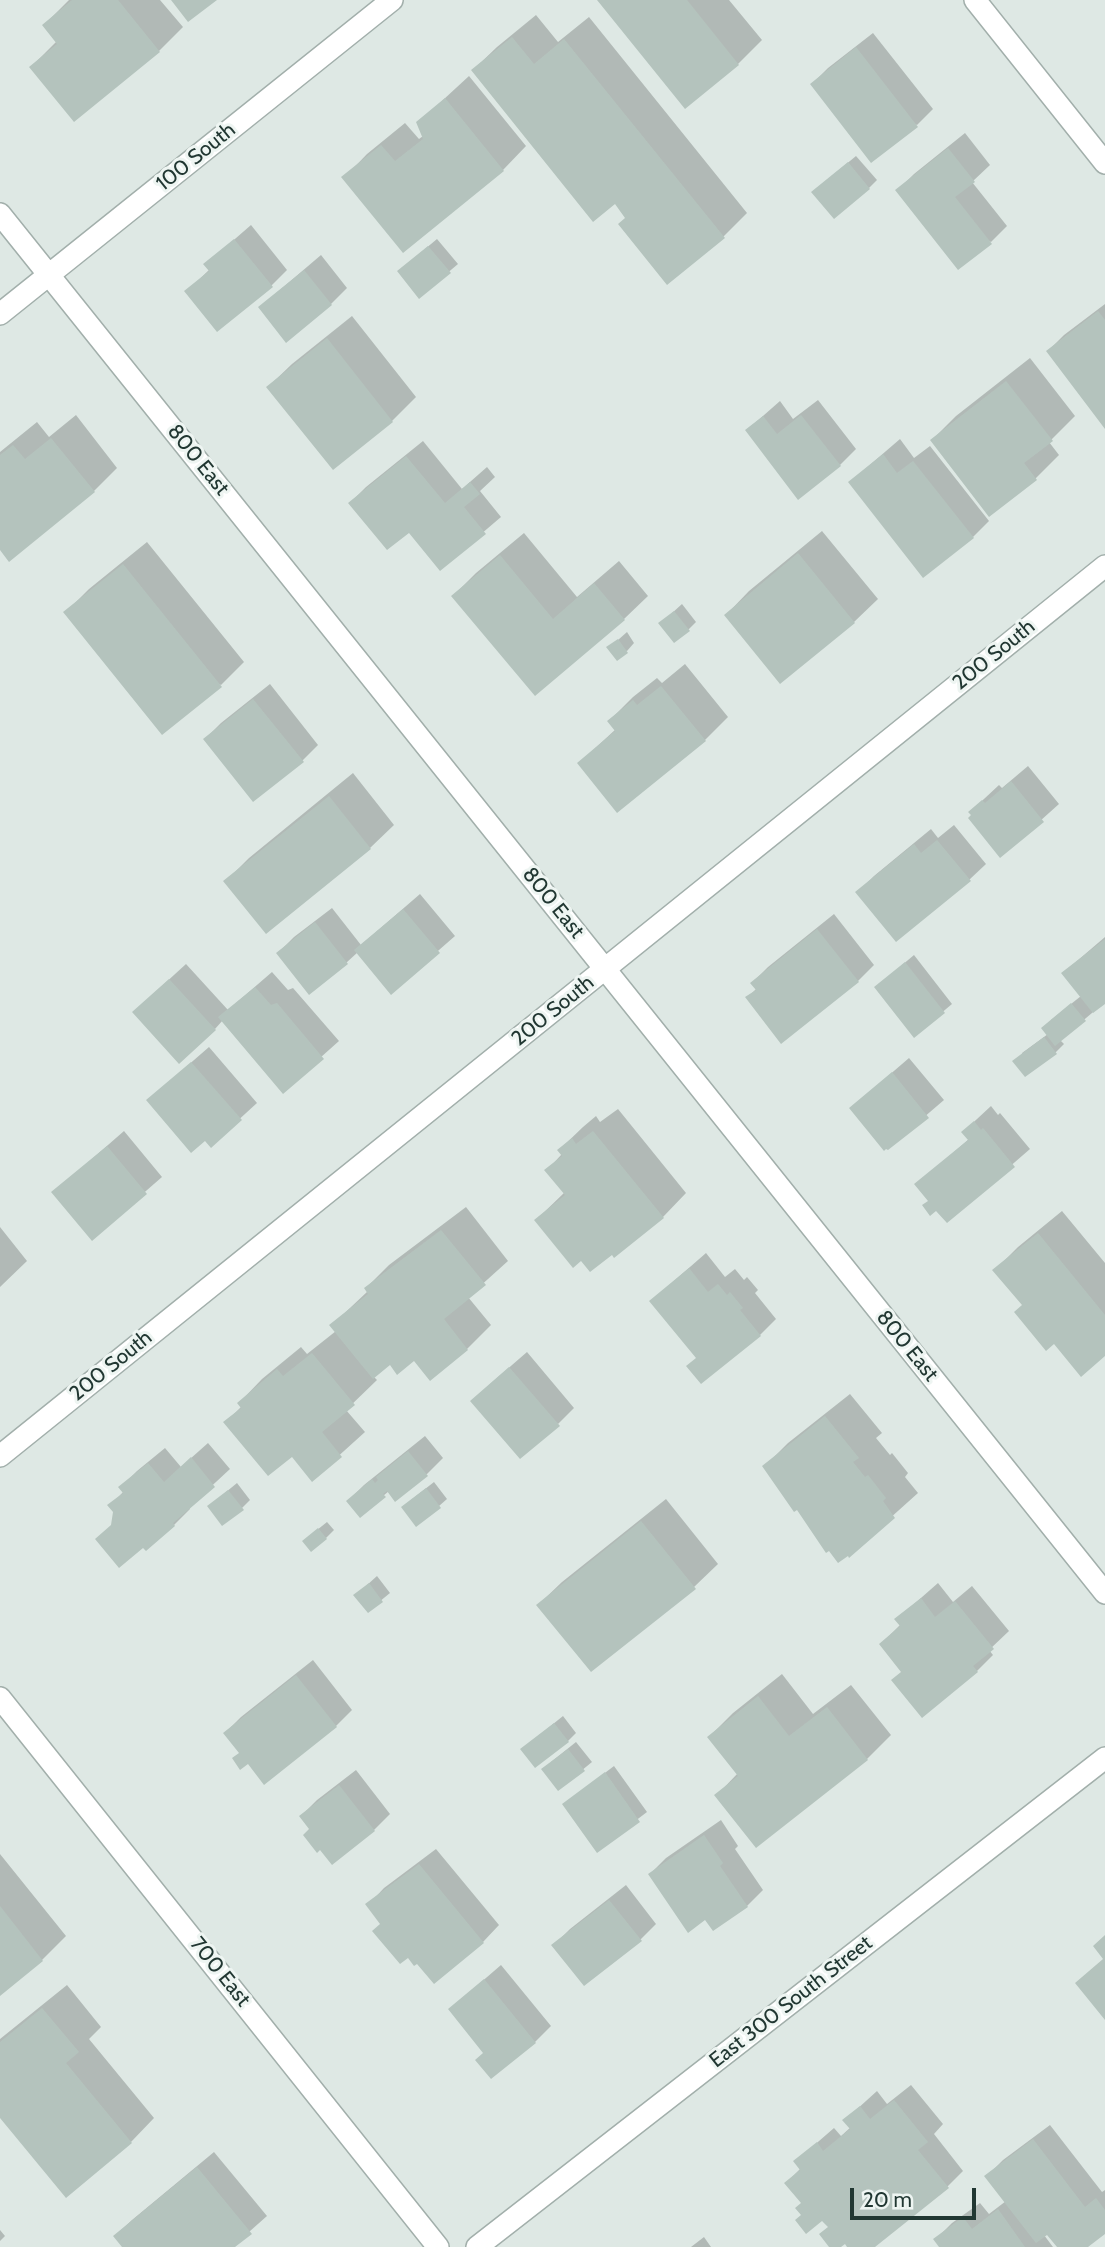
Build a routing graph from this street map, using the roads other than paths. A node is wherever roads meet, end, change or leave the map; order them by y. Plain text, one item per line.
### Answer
1 (392, 0) edge
2 (975, 0) edge
3 (1105, 163) edge
4 (0, 214) edge
5 (49, 274) junction
6 (0, 314) edge
7 (1105, 566) edge
8 (605, 969) junction
9 (0, 1456) edge
10 (1105, 1592) edge
11 (0, 1698) edge
12 (1105, 1758) edge
13 (438, 2247) edge
14 (477, 2247) edge

1 - 5 street, 100 South
2 - 3 street
4 - 5 street, 800 East
5 - 6 street, 100 South
5 - 8 street, 800 East
7 - 8 street, 200 South
8 - 9 street, 200 South
8 - 10 street, 800 East
11 - 13 street, 700 East
12 - 14 street, East 300 South Street

